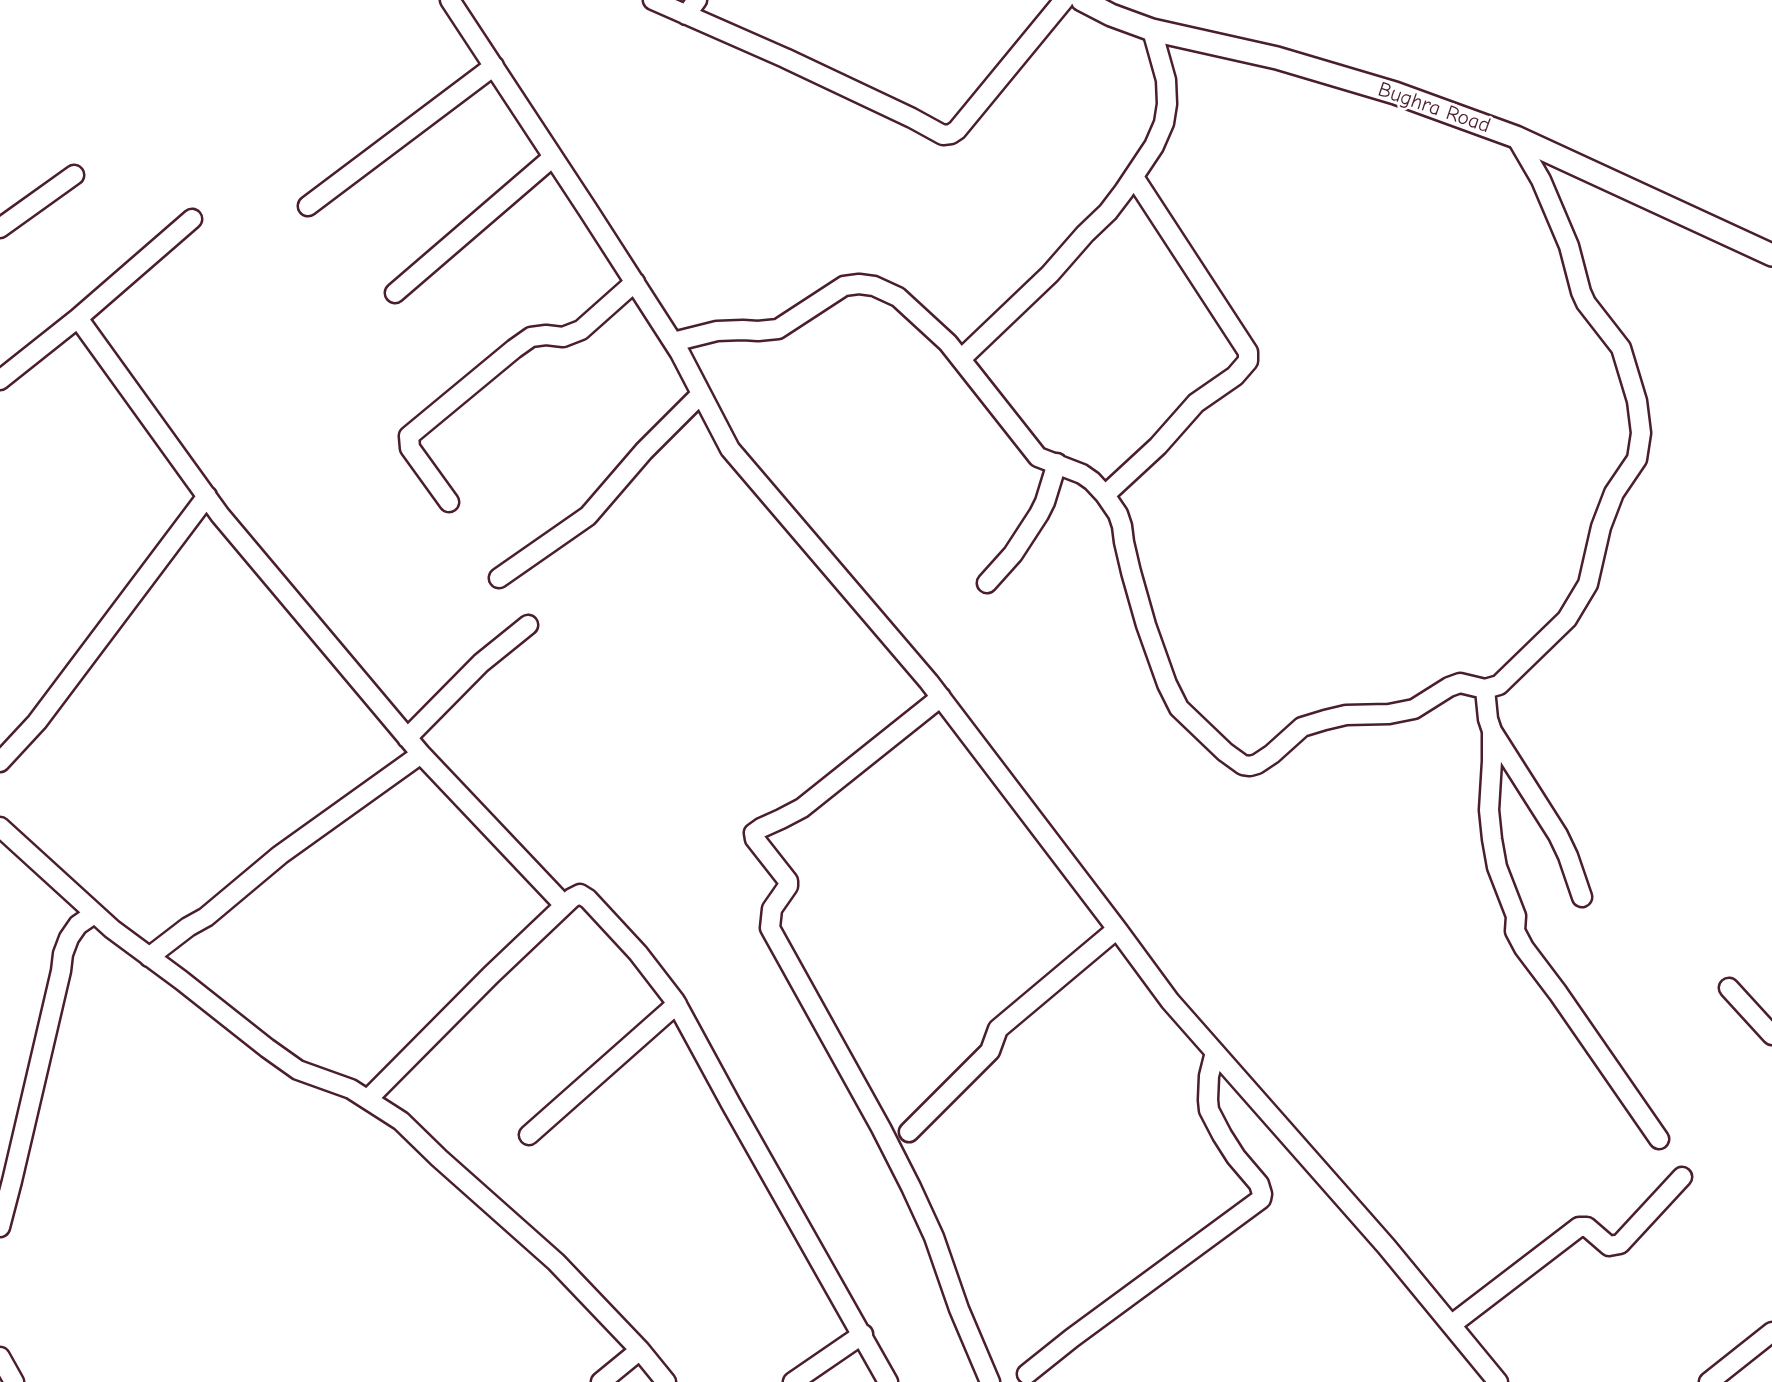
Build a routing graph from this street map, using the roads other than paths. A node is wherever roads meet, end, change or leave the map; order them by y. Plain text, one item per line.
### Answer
1 (450, 0) edge
2 (653, 0) edge
3 (1064, 0) edge
4 (1082, 0) edge
5 (691, 7) edge
6 (1152, 30) junction
7 (494, 66) junction
8 (1516, 137) junction
9 (553, 157) junction
10 (74, 175) dead end
11 (1134, 177) junction
12 (308, 206) dead end
13 (191, 219) dead end
14 (0, 228) edge
15 (1772, 255) edge
16 (635, 282) junction
17 (395, 293) dead end
18 (78, 318) junction
19 (673, 342) junction
20 (961, 359) junction
21 (0, 380) edge
22 (701, 394) junction
23 (1057, 463) junction
24 (1105, 495) junction
25 (207, 496) junction
26 (449, 502) dead end
27 (499, 578) dead end
28 (987, 583) dead end
29 (528, 625) dead end
30 (1485, 689) junction
31 (941, 697) junction
32 (1492, 731) junction
33 (407, 738) junction
34 (421, 754) junction
35 (0, 762) edge
36 (0, 827) edge
37 (1582, 897) dead end
38 (564, 905) junction
39 (94, 914) junction
40 (1117, 929) junction
41 (149, 957) junction
42 (1729, 988) dead end
43 (677, 1004) junction
44 (1772, 1035) edge
45 (1215, 1052) junction
46 (368, 1099) junction
47 (909, 1132) dead end
48 (529, 1135) dead end
49 (1659, 1139) dead end
50 (1682, 1177) dead end
51 (0, 1227) edge
52 (1451, 1325) junction
53 (1772, 1332) edge
54 (863, 1334) junction
55 (640, 1350) junction
56 (0, 1356) edge
57 (1027, 1374) dead end
58 (14, 1382) edge
59 (601, 1382) edge
60 (666, 1382) edge
61 (793, 1382) edge
62 (888, 1382) edge
63 (990, 1382) edge
64 (1498, 1382) edge
65 (1709, 1382) edge

1 - 7 street
2 - 5 street
3 - 5 street
4 - 6 street, Bughra Road
6 - 8 street, Bughra Road
6 - 11 street
7 - 9 street
7 - 12 street
8 - 15 street, Bughra Road
8 - 30 street
9 - 16 street
9 - 17 street
10 - 14 street
11 - 20 street
11 - 24 street
13 - 18 street
16 - 19 street
16 - 26 street
18 - 21 street
18 - 25 street
19 - 20 street
19 - 22 street
20 - 23 street
22 - 27 street
22 - 31 street
23 - 24 street
23 - 28 street
24 - 30 street
25 - 33 street
25 - 35 street
29 - 33 street
30 - 32 street
31 - 40 street
31 - 63 street
32 - 37 street
32 - 49 street
33 - 34 street
34 - 38 street
34 - 41 street
36 - 39 street
38 - 43 street
38 - 46 street
39 - 41 street
39 - 51 street
40 - 45 street
40 - 47 street
41 - 46 street
42 - 44 street
43 - 48 street
43 - 54 street
45 - 52 street
45 - 57 street
46 - 55 street
50 - 52 street
52 - 64 street
53 - 65 street
54 - 61 street
54 - 62 street
55 - 59 street
55 - 60 street
56 - 58 street

